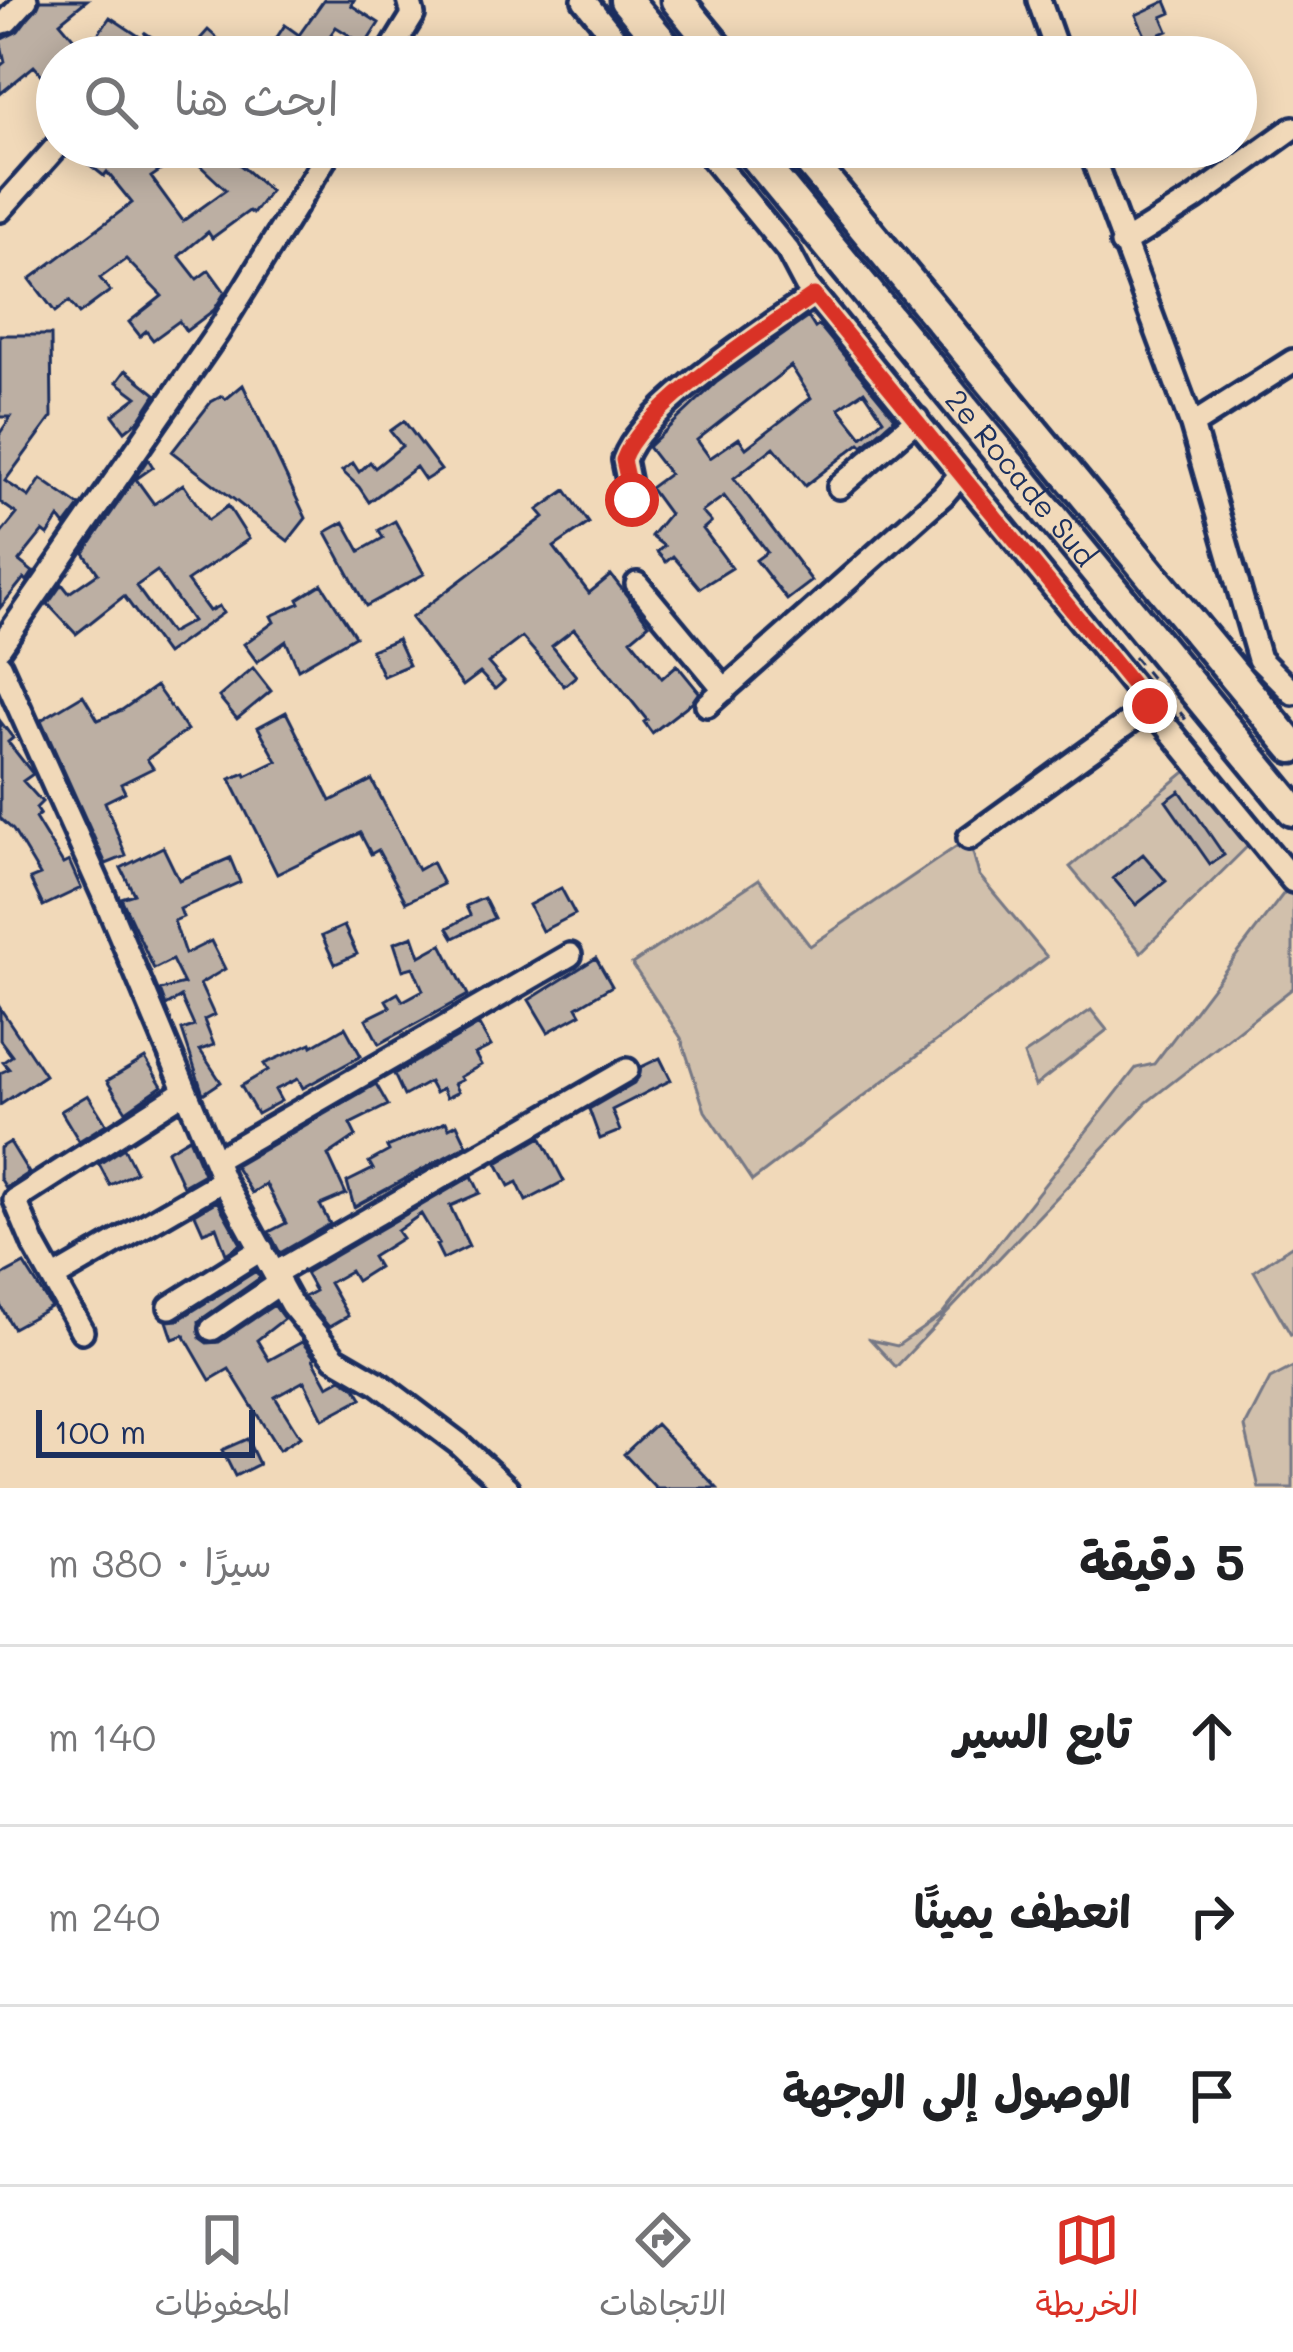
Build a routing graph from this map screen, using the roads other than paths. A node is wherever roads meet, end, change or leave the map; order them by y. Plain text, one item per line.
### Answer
1 (26, 0) edge
2 (409, 0) edge
3 (584, 0) edge
4 (626, 0) edge
5 (677, 0) edge
6 (1039, 0) edge
7 (0, 23) edge
8 (400, 36) edge
9 (613, 36) edge
10 (656, 36) edge
11 (707, 36) edge
12 (1052, 36) edge
13 (1293, 128) edge
14 (1257, 154) edge
15 (37, 168) edge
16 (319, 168) edge
17 (720, 168) edge
18 (765, 168) edge
19 (815, 168) edge
20 (1096, 168) edge
21 (1237, 168) edge
22 (0, 210) edge
23 (1122, 244) junction
24 (814, 295) junction
25 (1293, 361) edge
26 (916, 419) junction
27 (1192, 425) junction
28 (960, 475) junction
29 (839, 487) dead end
30 (632, 500) dead end
31 (637, 584) dead end
32 (0, 647) edge
33 (0, 665) edge
34 (724, 690) junction
35 (1293, 693) edge
36 (707, 705) dead end
37 (1150, 706) junction
38 (1293, 747) edge
39 (1293, 810) edge
40 (969, 838) dead end
41 (1293, 881) edge
42 (570, 955) dead end
43 (627, 1070) dead end
44 (185, 1091) junction
45 (219, 1170) junction
46 (8, 1204) edge
47 (262, 1249) junction
48 (277, 1278) junction
49 (52, 1279) junction
50 (170, 1306) dead end
51 (212, 1329) dead end
52 (82, 1331) dead end
53 (507, 1488) edge

1 - 7 street
2 - 8 street
3 - 9 street
4 - 10 highway
5 - 11 highway
6 - 12 street
13 - 14 street
15 - 22 street
16 - 32 street
17 - 24 street
18 - 39 highway, 2e Rocade Sud
19 - 38 highway, 2e Rocade Sud
20 - 23 street
21 - 23 street
23 - 27 street
24 - 26 street
24 - 30 street
25 - 27 street
26 - 28 street
26 - 29 street
27 - 35 street
28 - 34 street
28 - 37 street
31 - 34 street
33 - 44 street
34 - 36 street
37 - 40 street
37 - 41 street
42 - 45 street
43 - 48 street
44 - 45 street
44 - 46 street
45 - 47 street
45 - 49 street
46 - 49 street
47 - 48 street
47 - 50 street
48 - 51 street
48 - 53 street
49 - 52 street

